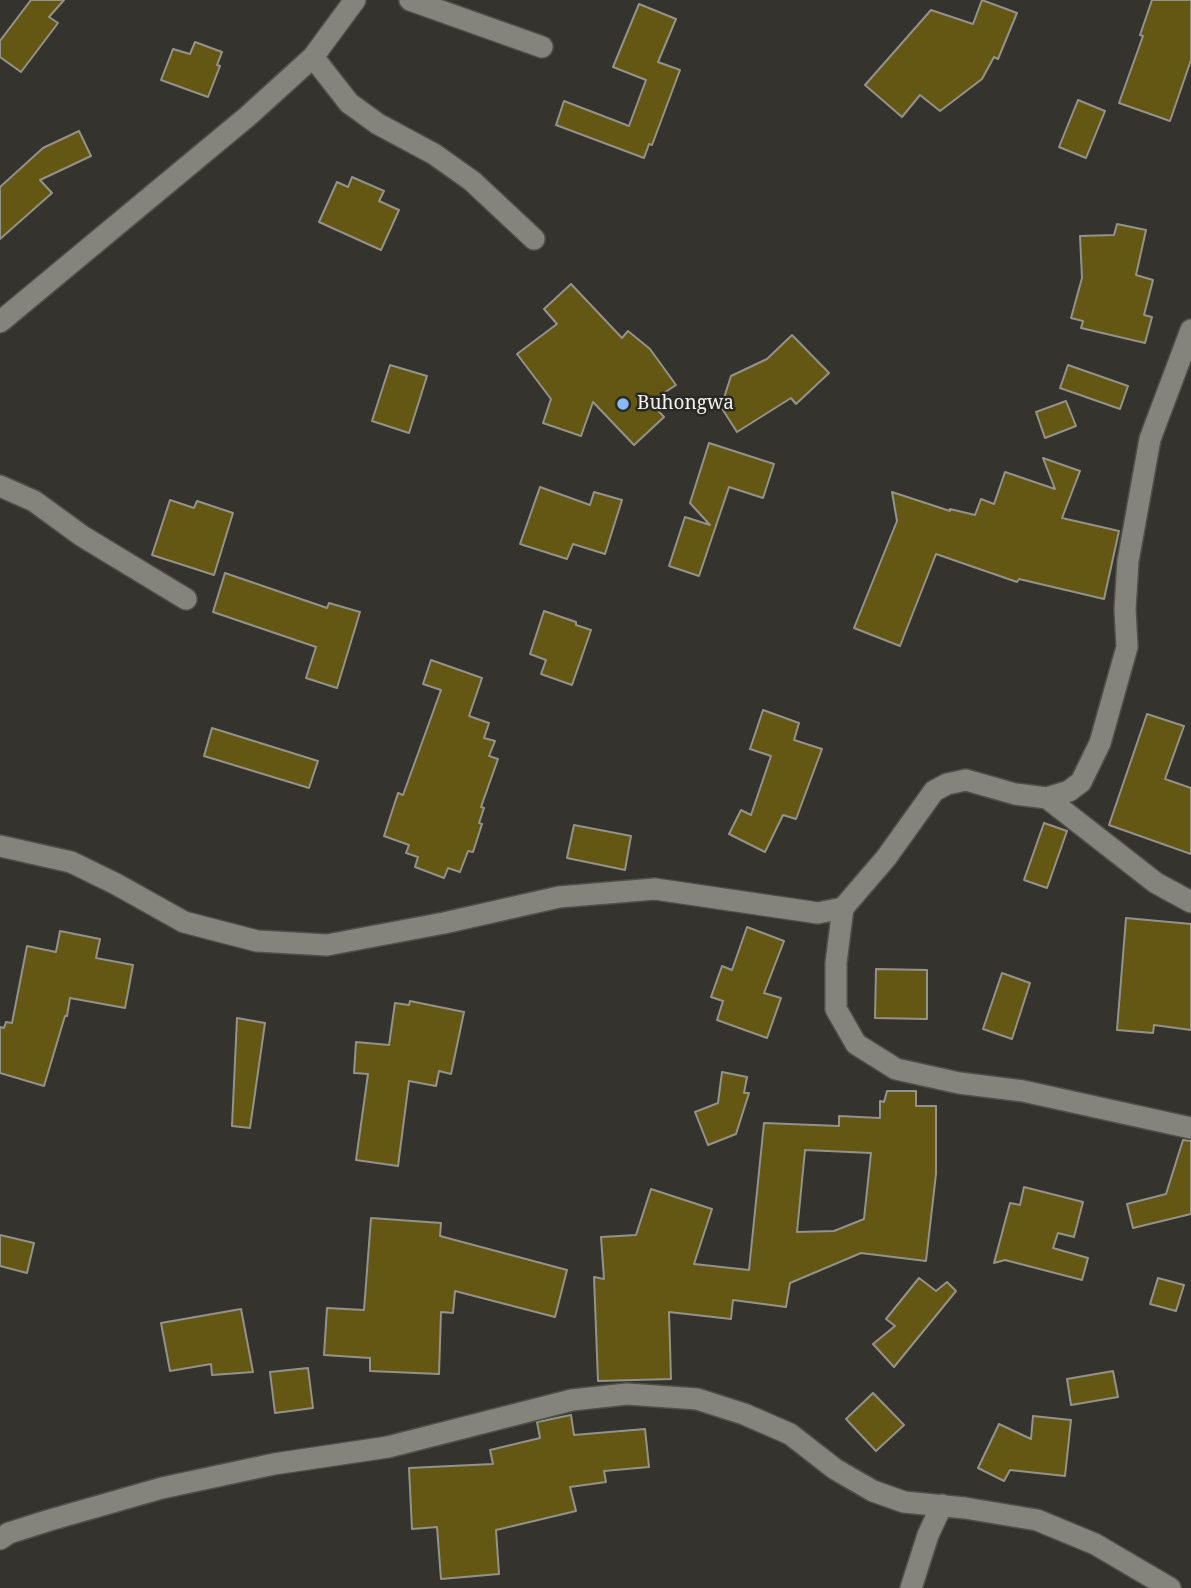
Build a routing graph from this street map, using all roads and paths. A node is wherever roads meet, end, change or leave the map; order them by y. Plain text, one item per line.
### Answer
1 (410, 0) edge
2 (351, 2) edge
3 (542, 47) dead end
4 (313, 57) junction
5 (534, 239) dead end
6 (0, 321) edge
7 (1191, 330) edge
8 (0, 486) edge
9 (186, 599) dead end
10 (1047, 799) junction
11 (0, 846) edge
12 (1191, 902) edge
13 (843, 908) junction
14 (1191, 1128) edge
15 (942, 1505) junction
16 (0, 1539) edge
17 (911, 1588) edge
18 (1170, 1588) edge

1 - 3 street
2 - 4 street
4 - 5 street
4 - 6 street
7 - 10 street
8 - 9 street
10 - 12 street
10 - 13 street
11 - 13 street
13 - 14 street
15 - 16 street
15 - 17 street
15 - 18 street

